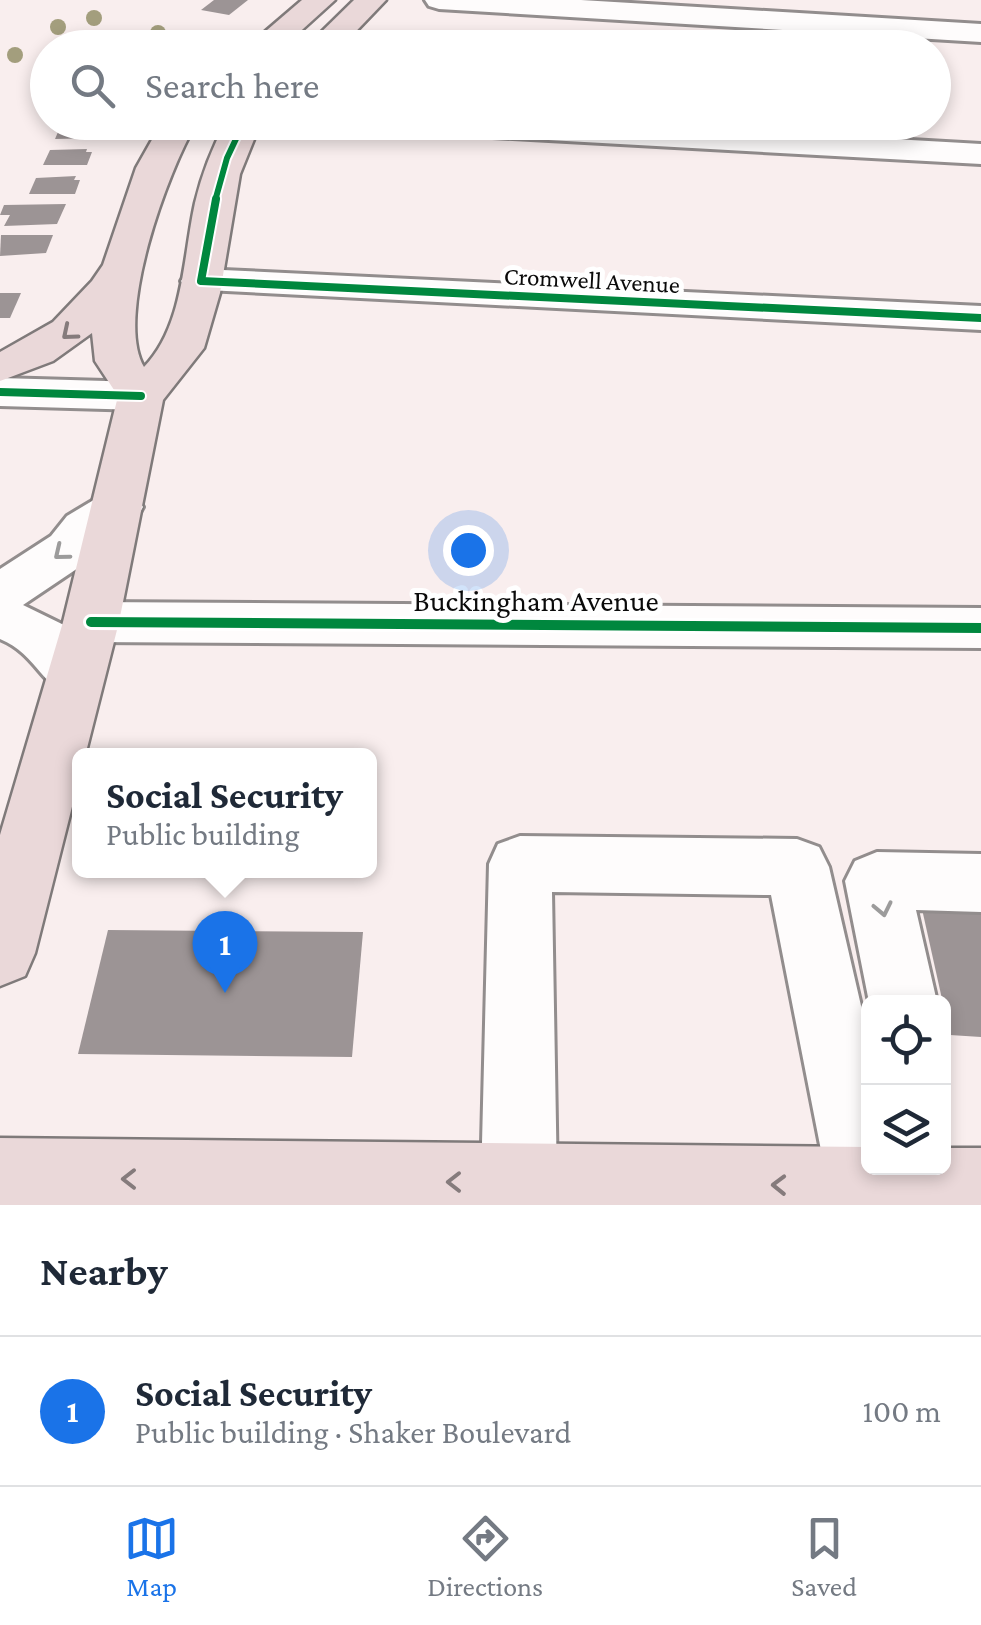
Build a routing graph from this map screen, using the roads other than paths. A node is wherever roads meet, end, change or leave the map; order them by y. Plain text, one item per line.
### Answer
1 (320, 0) edge
2 (371, 0) edge
3 (439, 0) edge
4 (284, 30) edge
5 (340, 30) edge
6 (947, 30) edge
7 (951, 30) edge
8 (981, 32) edge
9 (168, 140) edge
10 (234, 140) edge
11 (728, 140) edge
12 (981, 154) edge
13 (118, 273) junction
14 (201, 281) junction
15 (981, 318) edge
16 (0, 367) edge
17 (0, 392) edge
18 (141, 396) junction
19 (119, 507) junction
20 (0, 595) edge
21 (0, 618) edge
22 (981, 628) edge
23 (83, 648) junction
24 (981, 883) edge
25 (0, 953) edge
26 (901, 995) edge
27 (0, 1178) edge
28 (954, 1181) edge
29 (519, 1182) junction
30 (866, 1186) junction

1 - 4 main road
2 - 5 main road
3 - 6 street
7 - 8 street
9 - 13 main road
10 - 14 main road
11 - 12 street
13 -> 16 main road
13 - 18 main road
14 - 15 street, Cromwell Avenue
14 - 18 main road
17 - 18 street
18 - 19 main road
19 -> 20 street
19 - 23 main road
21 - 23 street
22 - 23 street, Buckingham Avenue
23 - 25 main road
24 -> 26 street
29 -> 27 main road
28 - 30 main road
30 -> 29 main road
29 - 30 street

